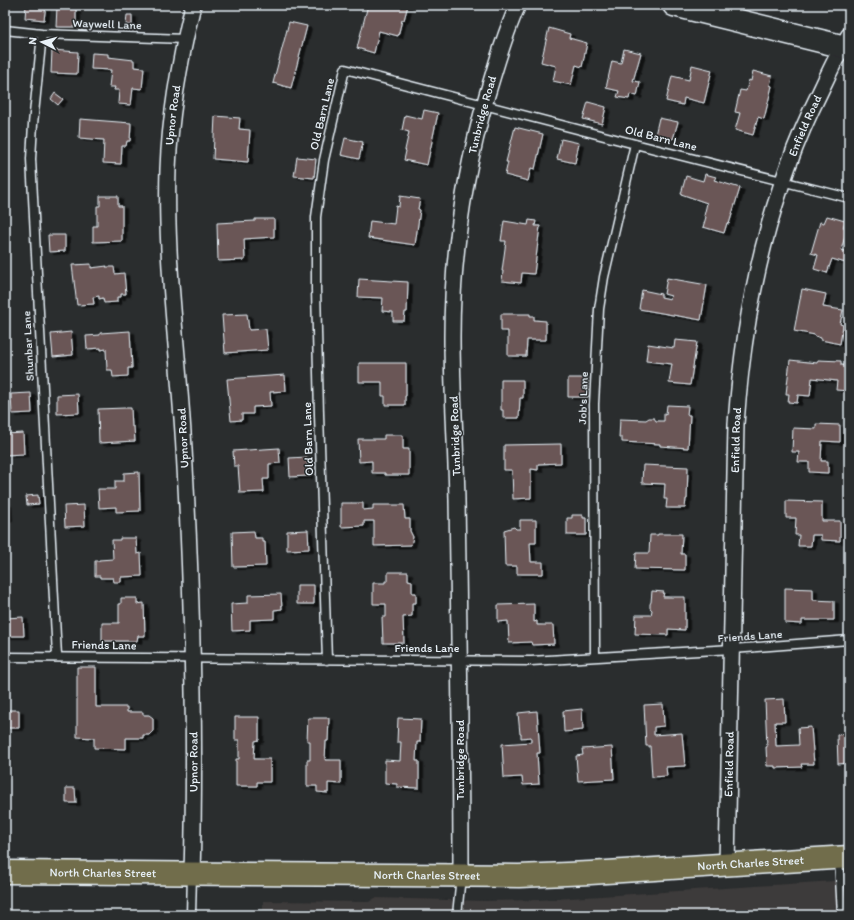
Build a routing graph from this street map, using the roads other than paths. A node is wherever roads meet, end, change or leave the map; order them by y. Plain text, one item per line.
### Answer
1 (193, 5) edge
2 (518, 5) edge
3 (674, 5) edge
4 (5, 30) edge
5 (42, 34) junction
6 (185, 39) junction
7 (847, 43) edge
8 (484, 105) junction
9 (635, 144) junction
10 (782, 180) junction
11 (849, 198) edge
12 (849, 640) edge
13 (732, 649) junction
14 (57, 656) junction
15 (5, 657) edge
16 (595, 657) junction
17 (193, 658) junction
18 (327, 660) junction
19 (459, 660) junction
20 (844, 857) edge
21 (727, 864) junction
22 (5, 872) edge
23 (192, 874) junction
24 (461, 876) junction
25 (191, 915) edge
26 (457, 915) edge
27 (842, 915) edge

1 - 6 street, Upnor Road
2 - 8 street, Tunbridge Road
3 - 7 street
4 - 5 lane, Waywell Lane
5 - 6 lane, Waywell Lane
5 - 14 lane, Shunbar Lane
6 - 17 street, Upnor Road
7 - 10 street, Enfield Road
8 - 9 lane, Old Barn Lane
8 - 18 lane, Old Barn Lane
8 - 19 street, Tunbridge Road
9 - 10 lane, Old Barn Lane
9 - 16 lane, Job's Lane
10 - 11 lane, Old Barn Lane
10 - 13 street, Enfield Road
12 - 13 lane, Friends Lane
13 - 16 lane, Friends Lane
13 - 21 street, Enfield Road
14 - 15 lane, Friends Lane
14 - 17 lane, Friends Lane
16 - 19 lane, Friends Lane
17 - 18 lane, Friends Lane
17 - 23 street, Upnor Road
18 - 19 lane, Friends Lane
19 - 24 street, Tunbridge Road
20 - 21 main road, North Charles Street
20 - 27 lane
21 - 24 main road, North Charles Street
22 - 23 main road, North Charles Street
23 - 24 main road, North Charles Street
23 - 25 lane
24 - 26 lane

